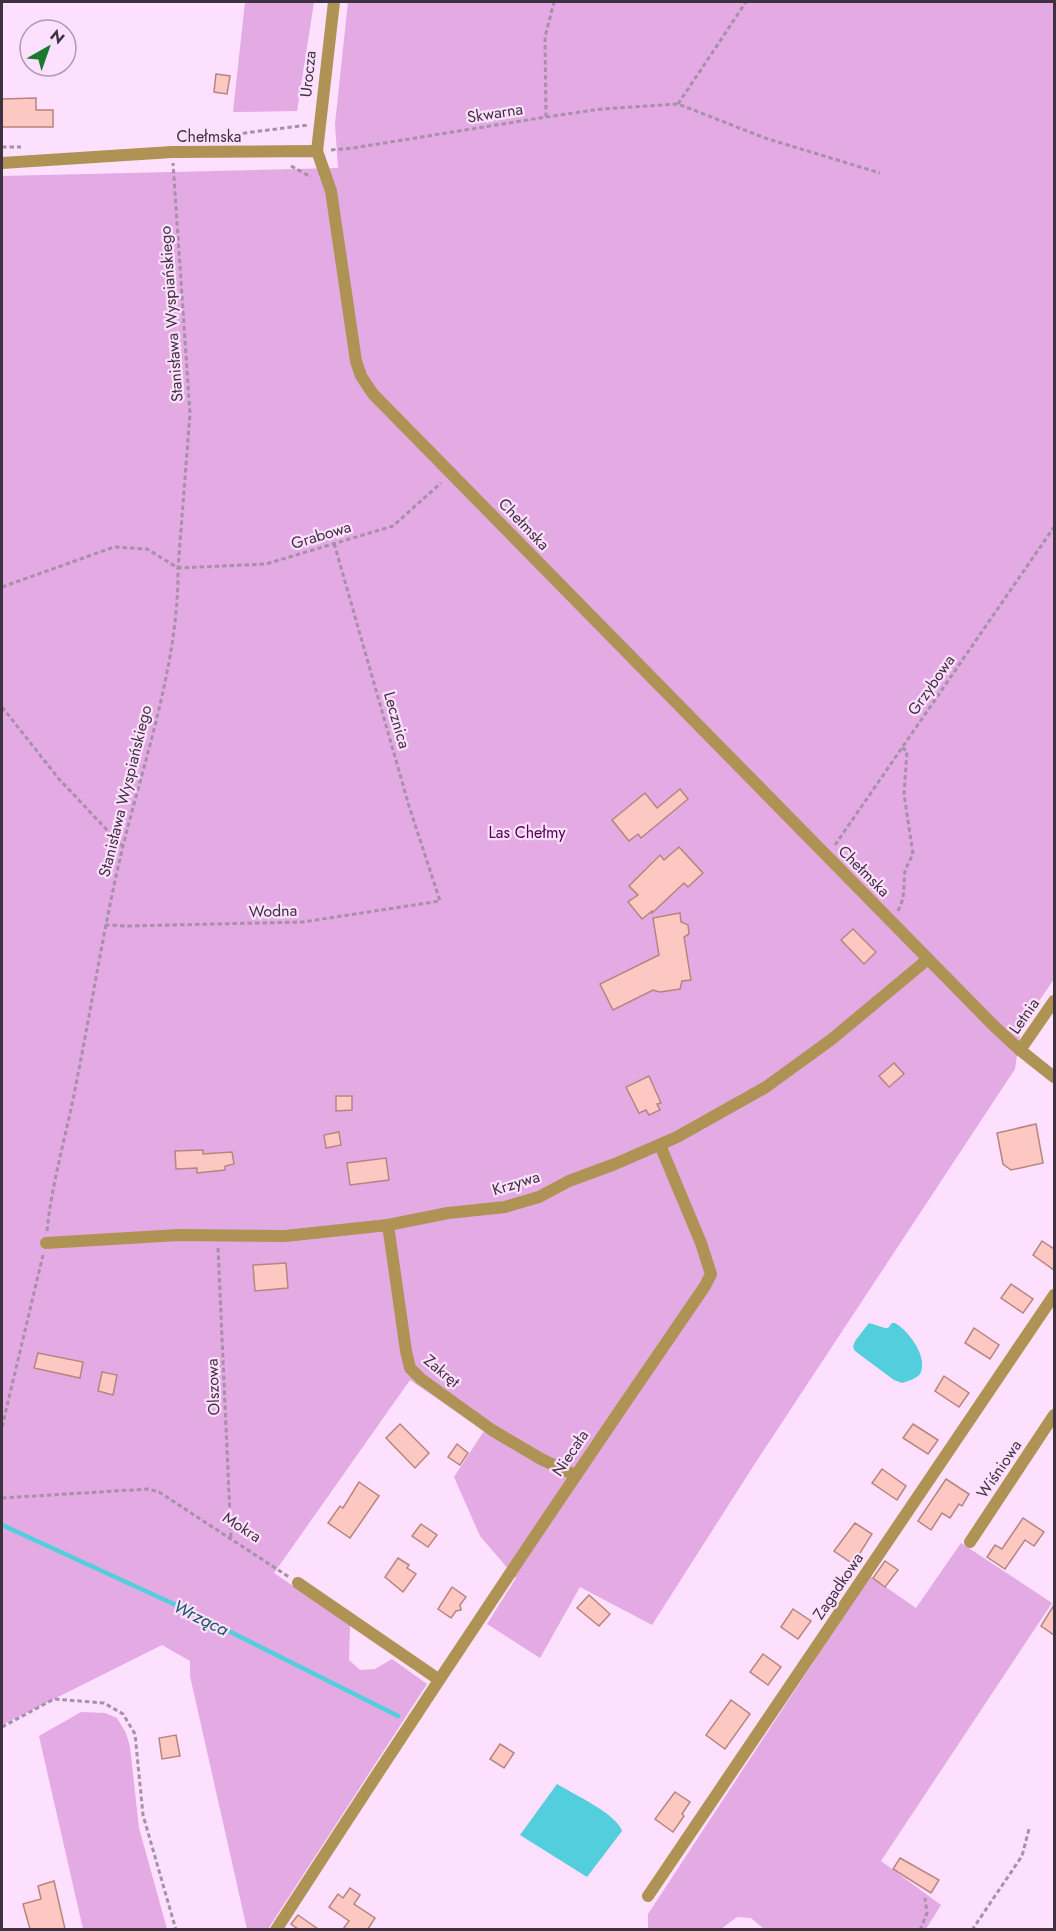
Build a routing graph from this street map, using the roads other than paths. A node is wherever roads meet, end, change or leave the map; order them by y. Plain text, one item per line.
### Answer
1 (334, 2) edge
2 (317, 151) junction
3 (2, 163) edge
4 (928, 959) junction
5 (1054, 1000) edge
6 (1020, 1050) junction
7 (1054, 1077) edge
8 (660, 1145) junction
9 (388, 1225) junction
10 (46, 1243) road end
11 (1054, 1295) edge
12 (1054, 1415) edge
13 (575, 1475) junction
14 (970, 1542) dead end
15 (298, 1583) road end
16 (438, 1679) junction
17 (648, 1896) dead end
18 (276, 1929) edge

1 - 2 street, Urocza
2 - 3 street, Chełmska
2 - 4 street, Chełmska
4 - 6 street, Chełmska
4 - 8 street, Krzywa
5 - 6 street, Letnia
6 - 7 street, Chełmska
8 - 9 street, Krzywa
8 - 13 street, Niecała
9 - 10 street, Krzywa
9 - 13 street, Zakręt
11 - 17 street, Zagadkowa
12 - 14 street, Wiśniowa
13 - 16 street, Niecała
15 - 16 street
16 - 18 street, Niecała

